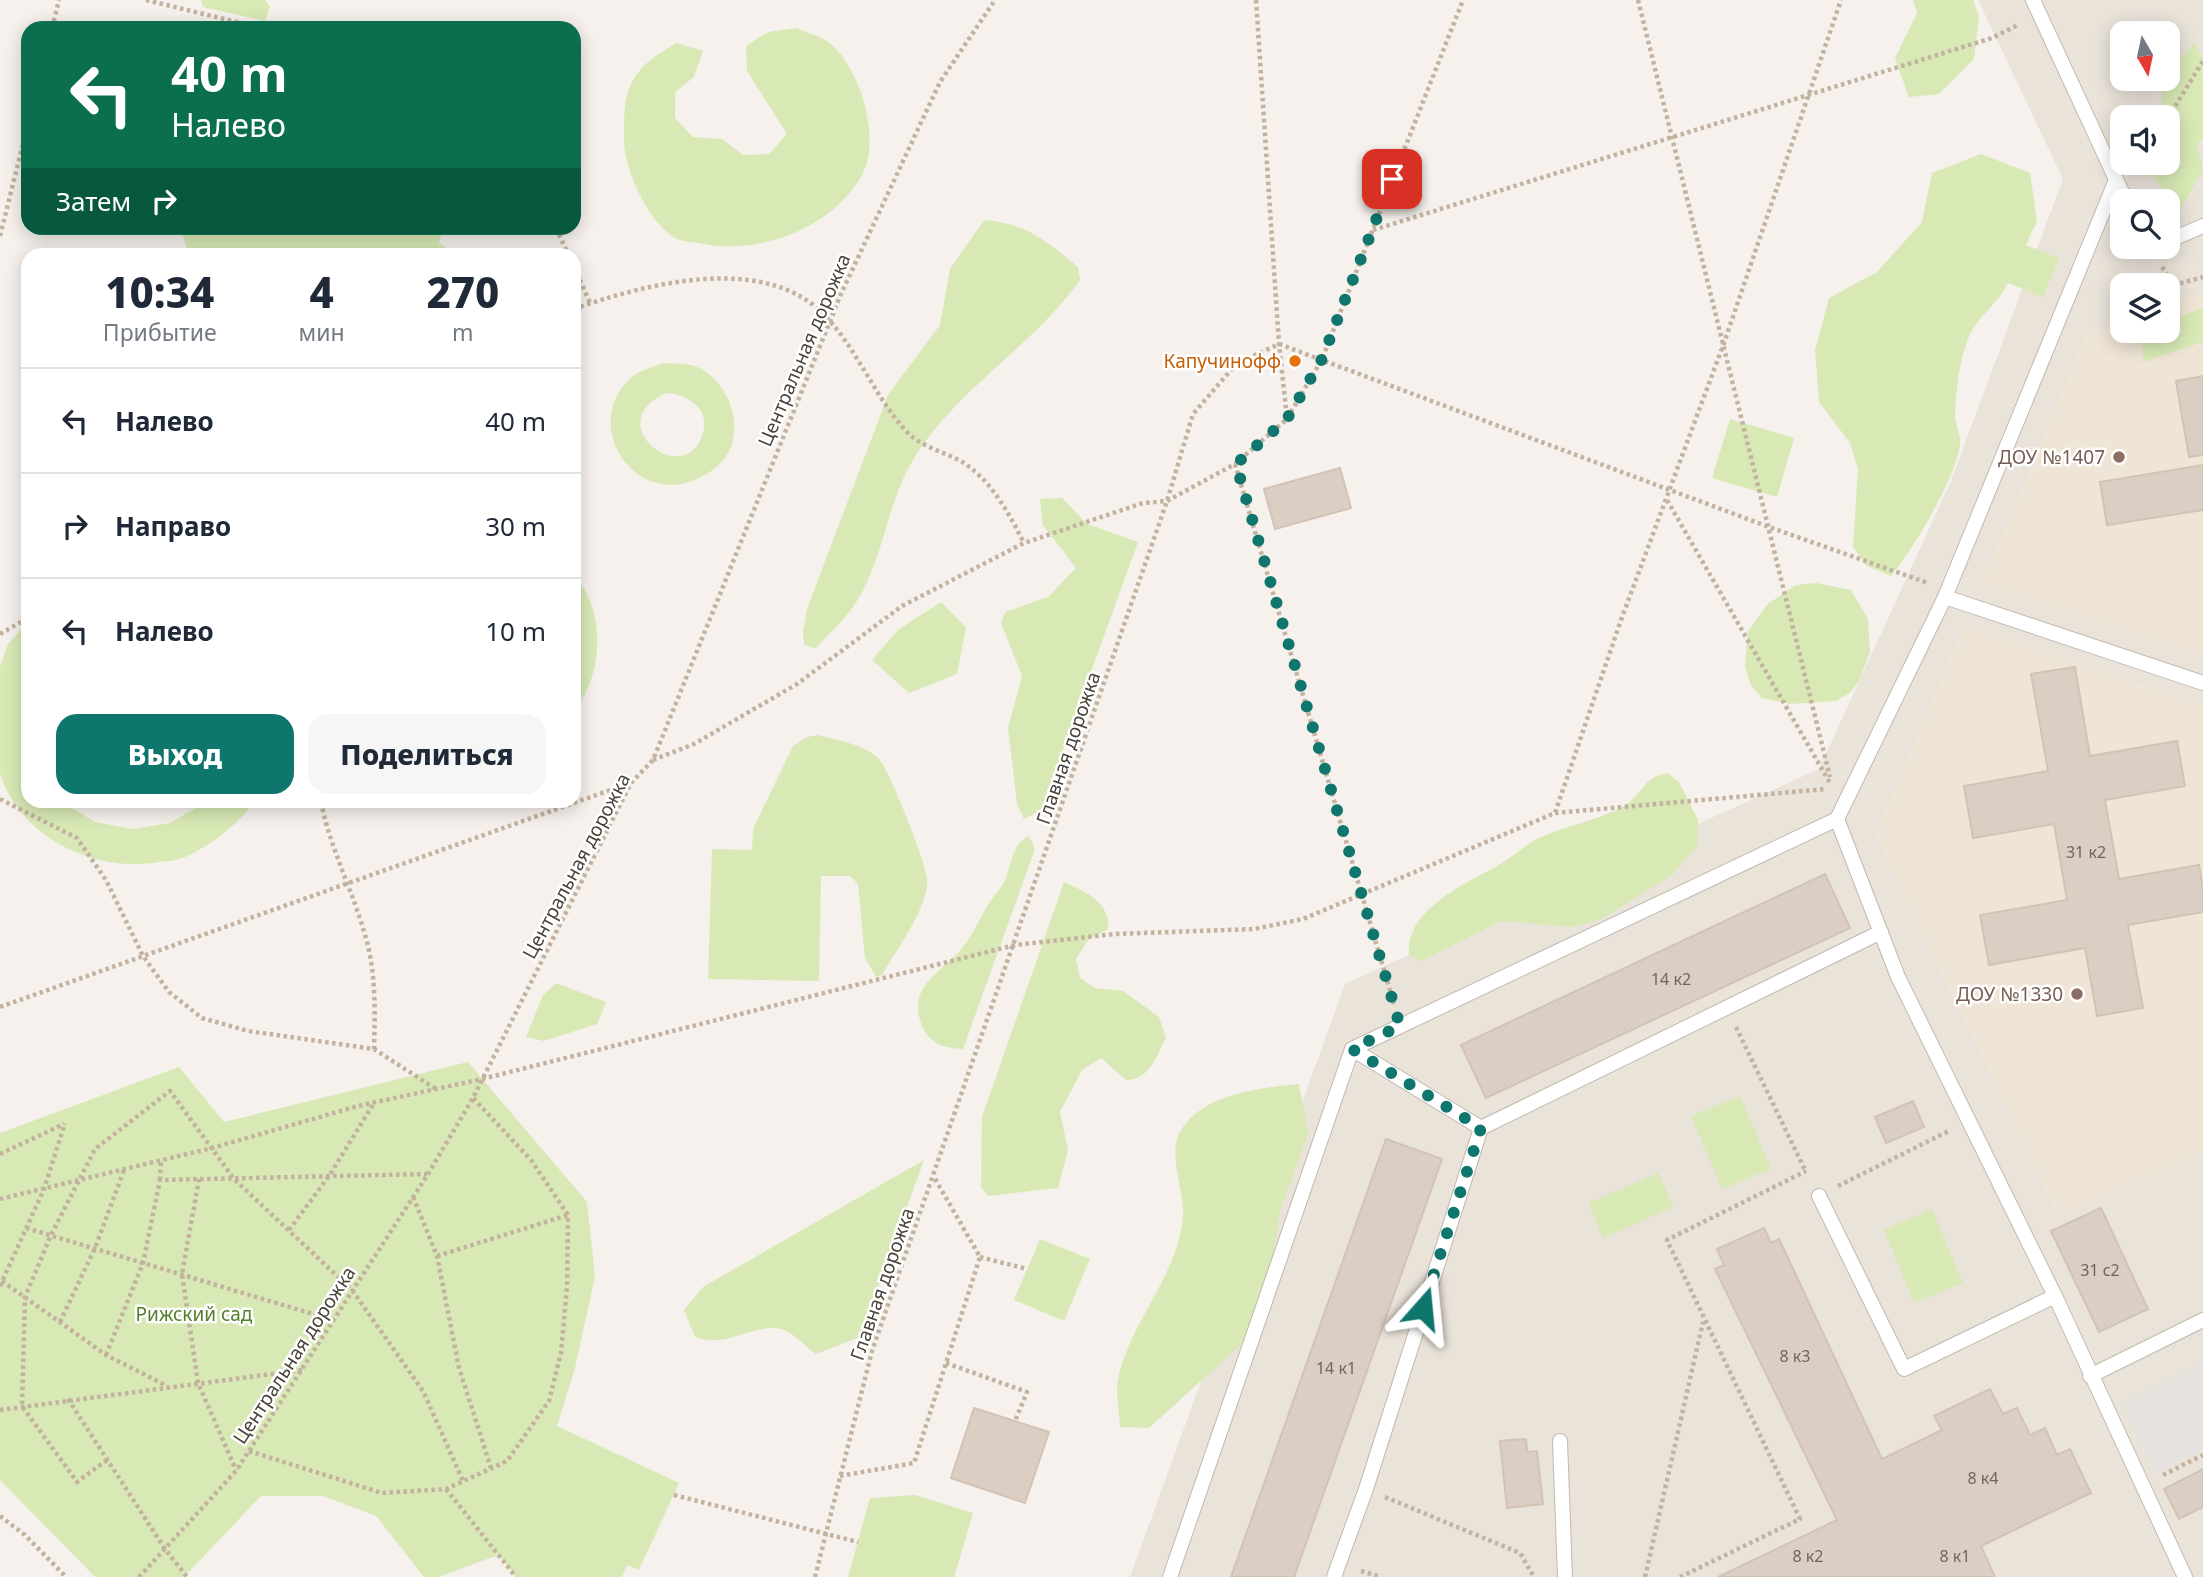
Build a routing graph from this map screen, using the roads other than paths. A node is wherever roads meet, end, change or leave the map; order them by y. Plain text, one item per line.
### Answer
1 (2033, 0) edge
2 (2116, 180) junction
3 (2120, 189) edge
4 (2203, 226) edge
5 (2180, 236) edge
6 (1947, 593) junction
7 (2203, 683) edge
8 (1837, 819) junction
9 (1881, 932) junction
10 (1352, 1049) junction
11 (1481, 1128) junction
12 (1819, 1196) road end
13 (2054, 1296) junction
14 (2203, 1320) edge
15 (2090, 1376) junction
16 (1560, 1441) dead end
17 (1170, 1577) edge
18 (1334, 1577) edge
19 (1565, 1577) edge
20 (2185, 1577) edge

1 - 2 lane
2 - 3 lane
2 - 6 lane
4 - 5 lane
6 - 7 lane
6 - 8 lane
8 - 9 lane
8 - 10 lane
9 - 11 lane
9 - 13 lane
10 - 11 lane
10 - 17 lane
11 - 18 lane
12 - 13 lane
13 - 15 lane
14 - 15 lane
15 - 20 lane
16 - 19 lane

